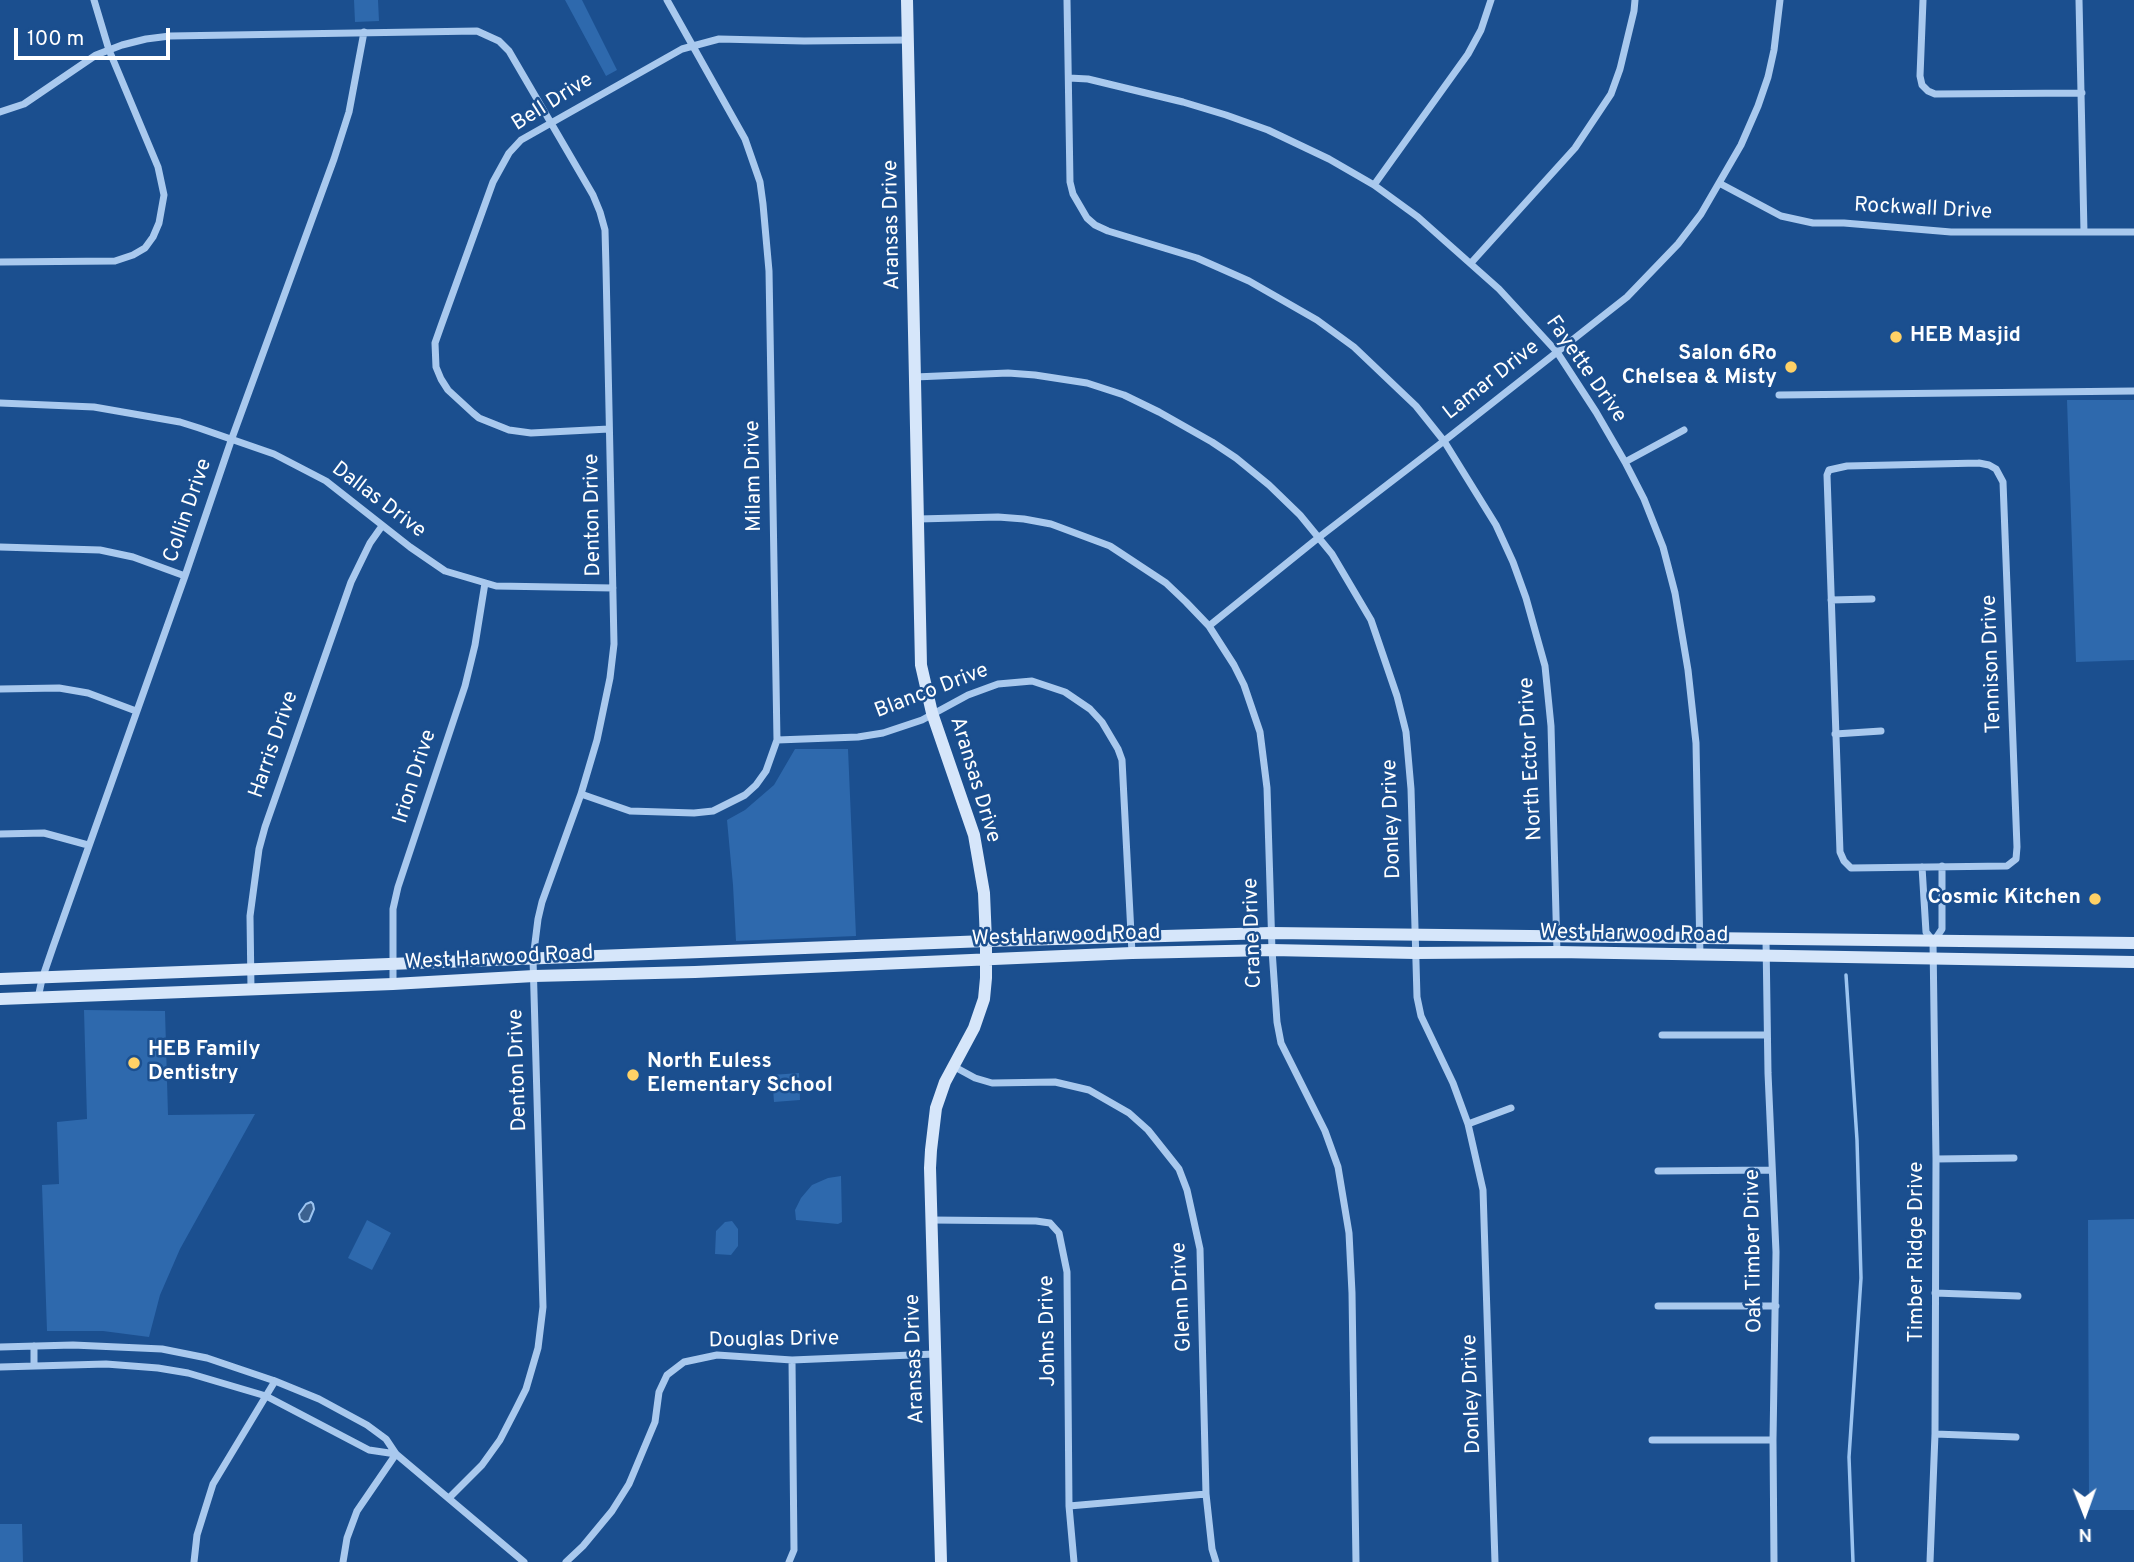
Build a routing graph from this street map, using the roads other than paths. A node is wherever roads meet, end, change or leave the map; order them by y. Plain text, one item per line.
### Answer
1 (94, 0) edge
2 (667, 0) edge
3 (907, 0) edge
4 (1067, 0) edge
5 (1491, 0) edge
6 (1634, 0) edge
7 (1780, 0) edge
8 (1923, 0) edge
9 (2079, 0) edge
10 (364, 32) junction
11 (909, 40) junction
12 (693, 46) junction
13 (109, 50) junction
14 (1069, 78) junction
15 (2082, 93) junction
16 (0, 112) edge
17 (551, 123) junction
18 (1719, 183) junction
19 (1374, 186) junction
20 (2084, 232) junction
21 (2134, 232) edge
22 (0, 262) edge
23 (1471, 263) junction
24 (1556, 352) junction
25 (915, 377) junction
26 (2134, 391) edge
27 (1779, 395) dead end
28 (0, 403) edge
29 (609, 429) junction
30 (1684, 430) dead end
31 (232, 438) junction
32 (1444, 442) junction
33 (1625, 462) junction
34 (918, 519) junction
35 (382, 526) junction
36 (1318, 538) junction
37 (0, 547) edge
38 (185, 576) junction
39 (485, 583) junction
40 (613, 588) junction
41 (1872, 599) dead end
42 (1831, 600) junction
43 (1209, 626) junction
44 (0, 689) edge
45 (136, 711) junction
46 (932, 713) junction
47 (1881, 731) dead end
48 (1835, 734) junction
49 (777, 740) junction
50 (581, 794) junction
51 (0, 834) edge
52 (88, 845) junction
53 (1942, 866) junction
54 (1922, 867) junction
55 (1271, 933) junction
56 (1131, 936) junction
57 (1415, 936) junction
58 (1557, 937) junction
59 (1701, 939) junction
60 (1766, 940) junction
61 (1933, 941) junction
62 (986, 942) junction
63 (2134, 943) edge
64 (1272, 950) junction
65 (1557, 952) junction
66 (1132, 953) junction
67 (1415, 953) junction
68 (666, 954) junction
69 (1700, 956) junction
70 (1766, 957) junction
71 (533, 959) junction
72 (1932, 959) junction
73 (986, 960) junction
74 (2134, 962) edge
75 (392, 965) junction
76 (251, 970) junction
77 (667, 972) junction
78 (534, 975) junction
79 (0, 979) edge
80 (42, 979) junction
81 (393, 984) junction
82 (251, 989) junction
83 (38, 998) junction
84 (0, 999) edge
85 (1662, 1035) dead end
86 (1767, 1035) junction
87 (953, 1065) junction
88 (1511, 1108) dead end
89 (1468, 1124) junction
90 (2014, 1158) dead end
91 (1936, 1159) junction
92 (1771, 1170) junction
93 (1658, 1171) dead end
94 (931, 1220) junction
95 (1935, 1293) junction
96 (2018, 1296) dead end
97 (1657, 1306) dead end
98 (1776, 1306) junction
99 (34, 1346) junction
100 (0, 1347) edge
101 (162, 1349) junction
102 (935, 1354) junction
103 (792, 1360) junction
104 (34, 1365) junction
105 (0, 1367) edge
106 (158, 1367) junction
107 (275, 1381) junction
108 (266, 1396) junction
109 (1935, 1434) junction
110 (2016, 1437) dead end
111 (1652, 1440) dead end
112 (1773, 1440) junction
113 (396, 1454) junction
114 (1206, 1494) junction
115 (449, 1498) junction
116 (1069, 1506) junction
117 (194, 1562) edge
118 (343, 1562) edge
119 (524, 1562) edge
120 (566, 1562) edge
121 (789, 1562) edge
122 (940, 1562) edge
123 (1074, 1562) edge
124 (1216, 1562) edge
125 (1356, 1562) edge
126 (1495, 1562) edge
127 (1774, 1562) edge
128 (1930, 1562) edge

1 - 13 street
2 - 12 street, Milam Drive
3 - 11 main road, Aransas Drive
4 - 14 street, North Ector Drive
5 - 19 street
6 - 23 street
7 - 18 street, Lamar Drive
8 - 15 street
9 - 15 street
10 - 13 street, Denton Drive
10 - 17 street, Denton Drive
10 - 31 street, Collin Drive
11 - 12 street, Bell Drive
11 - 25 main road, Aransas Drive
12 - 17 street, Bell Drive
12 - 49 street, Milam Drive
13 - 16 street, Denton Drive
13 - 22 street
14 - 19 street, Fayette Drive
14 - 32 street, North Ector Drive
15 - 20 street
17 - 29 street, Denton Drive
17 - 29 street, Bell Drive
18 - 20 street, Rockwall Drive
18 - 24 street, Lamar Drive
19 - 23 street, Fayette Drive
20 - 21 street, Rockwall Drive
23 - 24 street, Fayette Drive
24 - 32 street, Lamar Drive
24 - 33 street, Fayette Drive
25 - 34 main road, Aransas Drive
25 - 36 street, Donley Drive
26 - 27 street
28 - 31 street, Dallas Drive
29 - 40 street, Denton Drive
30 - 33 street
31 - 35 street, Dallas Drive
31 - 38 street, Collin Drive
32 - 36 street, Lamar Drive
32 - 58 street, North Ector Drive
33 - 59 street, Fayette Drive
34 - 43 street, Crane Drive
34 - 46 main road, Aransas Drive
35 - 39 street, Dallas Drive
35 - 76 street, Harris Drive
36 - 43 street, Lamar Drive
36 - 57 street, Donley Drive
37 - 38 street
38 - 45 street, Collin Drive
39 - 40 street, Dallas Drive
39 - 75 street, Irion Drive
40 - 50 street, Denton Drive
41 - 42 street
42 - 48 street
42 - 53 street, Tennison Drive
43 - 55 street, Crane Drive
44 - 45 street
45 - 52 street, Collin Drive
46 - 49 street, Blanco Drive
46 - 56 street, Blanco Drive
46 - 62 main road, Aransas Drive
47 - 48 street
48 - 54 street
49 - 50 street, Milam Drive
50 - 71 street, Denton Drive
51 - 52 street
52 - 80 street, Collin Drive
53 - 54 street
53 - 61 street
54 - 61 street
55 - 56 main road, West Harwood Road
55 - 57 main road, West Harwood Road
55 - 64 street, Crane Drive
56 - 62 main road, West Harwood Road
56 - 66 street, Blanco Drive
57 - 58 main road, West Harwood Road
57 - 67 street, Donley Drive
58 - 59 main road, West Harwood Road
58 - 65 street, North Ector Drive
59 - 60 main road, West Harwood Road
59 - 69 street, Fayette Drive
60 - 61 main road, West Harwood Road
60 - 70 street, Oak Timber Drive
61 - 63 main road, West Harwood Road
61 - 72 street, Timber Ridge Drive
62 - 68 main road, West Harwood Road
62 - 73 main road, Aransas Drive
64 - 66 main road, West Harwood Road
64 - 67 main road, West Harwood Road
64 - 125 street, Crane Drive
65 - 67 main road, West Harwood Road
65 - 69 main road, West Harwood Road
66 - 73 main road, West Harwood Road
67 - 89 street, Donley Drive
68 - 71 main road, West Harwood Road
68 - 77 main road
69 - 70 main road, West Harwood Road
70 - 72 main road, West Harwood Road
70 - 86 street, Oak Timber Drive
71 - 75 main road, West Harwood Road
71 - 78 street, Denton Drive
72 - 74 main road, West Harwood Road
72 - 91 street, Timber Ridge Drive
73 - 77 main road, West Harwood Road
73 - 87 main road, Aransas Drive
75 - 76 main road, West Harwood Road
75 - 81 street, Irion Drive
76 - 80 main road, West Harwood Road
76 - 82 street, Harris Drive
77 - 78 main road, West Harwood Road
78 - 81 main road, West Harwood Road
78 - 115 street, Denton Drive
79 - 80 main road, West Harwood Road
80 - 83 street, Collin Drive
81 - 82 main road, West Harwood Road
82 - 83 main road, West Harwood Road
83 - 84 main road, West Harwood Road
85 - 86 street
86 - 92 street, Oak Timber Drive
87 - 94 main road, Aransas Drive
87 - 114 street, Glenn Drive
88 - 89 street
89 - 126 street, Donley Drive
90 - 91 street
91 - 95 street, Timber Ridge Drive
92 - 93 street
92 - 98 street, Oak Timber Drive
94 - 102 main road, Aransas Drive
94 - 116 street, Johns Drive
95 - 96 street
95 - 109 street, Timber Ridge Drive
97 - 98 street
98 - 112 street, Oak Timber Drive
99 - 100 street
99 - 101 street
99 - 104 street
101 - 106 street
101 - 107 street
102 - 103 street, Douglas Drive
102 - 122 main road, Aransas Drive
103 - 120 street, Douglas Drive
103 - 121 street
104 - 105 street
104 - 106 street
106 - 108 street
107 - 108 street
107 - 113 street
108 - 113 street
108 - 117 street
109 - 110 street
109 - 128 street, Timber Ridge Drive
111 - 112 street
112 - 127 street, Oak Timber Drive
113 - 115 street
113 - 118 street
114 - 116 street
114 - 124 street, Glenn Drive
115 - 119 street
116 - 123 street, Johns Drive

